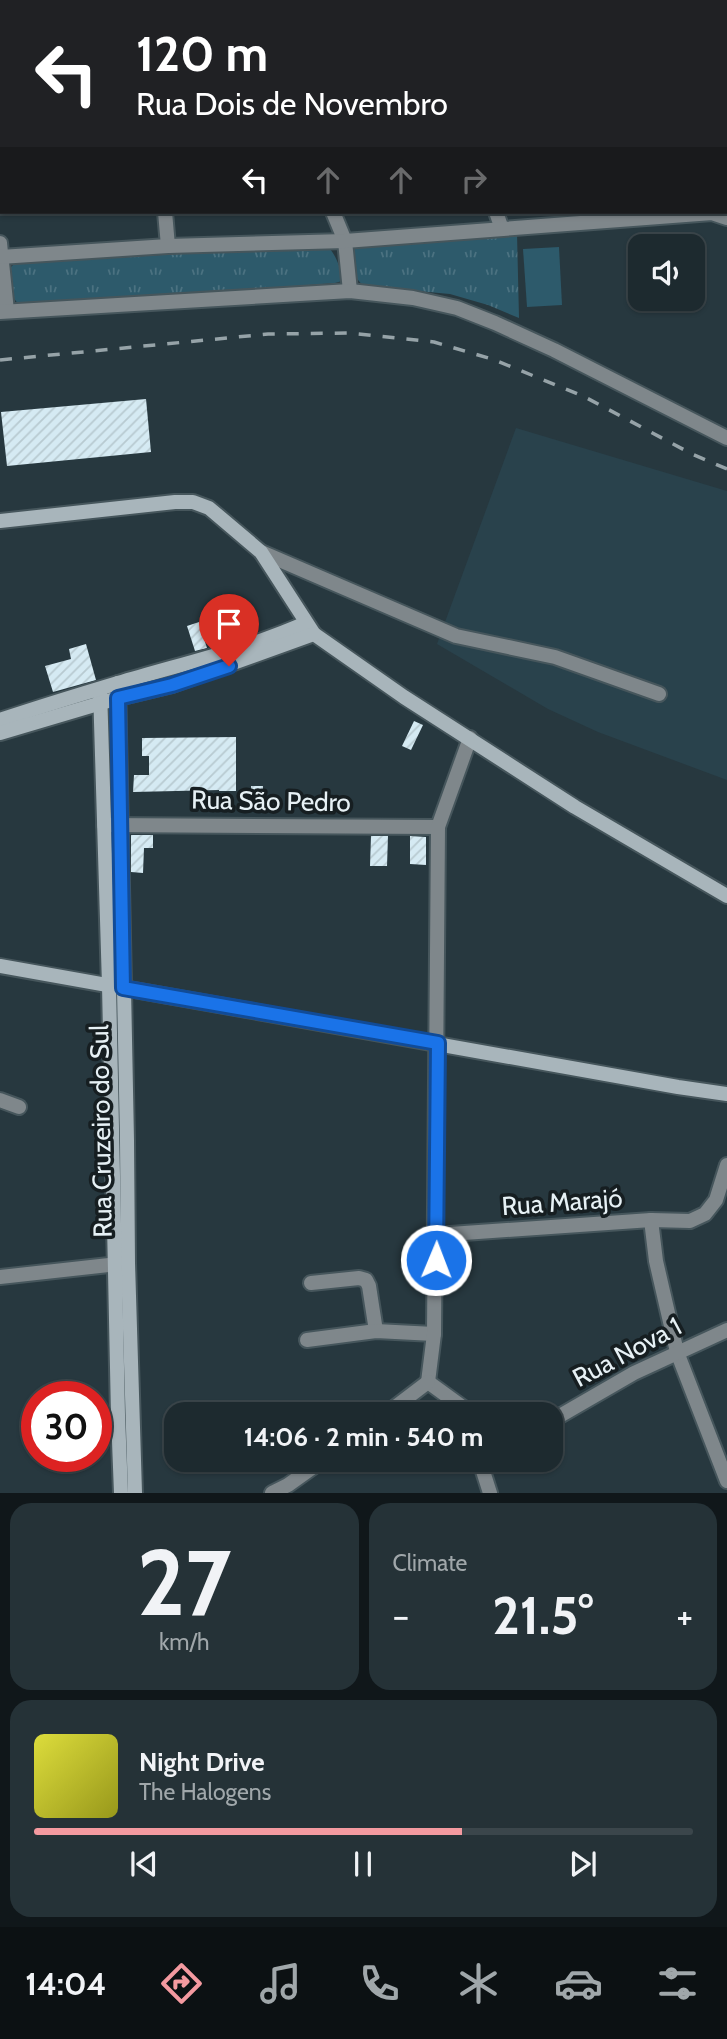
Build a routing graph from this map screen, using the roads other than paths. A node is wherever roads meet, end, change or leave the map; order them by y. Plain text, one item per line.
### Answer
1 (165, 214) edge
2 (334, 214) edge
3 (497, 214) edge
4 (687, 214) edge
5 (502, 229) junction
6 (345, 240) junction
7 (168, 246) junction
8 (1, 252) edge
9 (350, 291) junction
10 (4, 311) edge
11 (727, 438) edge
12 (0, 521) edge
13 (261, 552) junction
14 (310, 629) junction
15 (118, 691) junction
16 (659, 694) dead end
17 (100, 696) junction
18 (0, 720) edge
19 (0, 733) edge
20 (470, 738) junction
21 (120, 824) junction
22 (104, 825) junction
23 (438, 827) junction
24 (727, 896) edge
25 (0, 966) edge
26 (116, 986) junction
27 (438, 1043) junction
28 (727, 1094) edge
29 (0, 1100) edge
30 (19, 1107) dead end
31 (110, 1118) junction
32 (126, 1118) junction
33 (727, 1165) edge
34 (651, 1220) junction
35 (436, 1235) junction
36 (121, 1263) junction
37 (0, 1277) edge
38 (311, 1283) dead end
39 (727, 1330) edge
40 (376, 1331) junction
41 (434, 1334) junction
42 (307, 1340) dead end
43 (677, 1352) junction
44 (428, 1382) junction
45 (402, 1402) edge
46 (456, 1402) edge
47 (563, 1414) edge
48 (126, 1438) junction
49 (306, 1472) edge
50 (483, 1472) edge
51 (726, 1478) edge
52 (121, 1493) edge
53 (135, 1493) edge
54 (272, 1493) edge
55 (490, 1493) edge

1 - 7 street
2 - 6 street
3 - 5 street
4 - 5 street
5 - 6 street
6 - 7 street
6 - 9 street
7 - 8 street
8 - 10 street
9 - 10 street
9 - 11 street
12 - 13 street
13 - 14 street
13 - 16 street
14 - 15 street
14 - 20 street
15 - 17 street
15 - 21 street, Rua Cruzeiro do Sul
17 - 18 street
17 - 19 street
17 - 22 street, Rua Cruzeiro do Sul
20 - 23 street
20 - 24 street
21 - 22 street, Rua São Pedro
21 - 23 street, Rua São Pedro
21 - 26 street, Rua Cruzeiro do Sul
22 - 26 street, Rua Cruzeiro do Sul
23 - 27 street
25 - 26 street
26 - 27 street
26 - 31 street, Rua Cruzeiro do Sul
26 - 32 street, Rua Cruzeiro do Sul
27 - 28 street
27 - 35 street
29 - 30 street
31 - 32 street
31 - 36 street, Rua Cruzeiro do Sul
32 - 36 street, Rua Cruzeiro do Sul
33 - 34 street, Rua Marajó
34 - 35 street, Rua Marajó
34 - 43 street
35 - 41 street
36 - 37 street
36 - 48 street, Rua Cruzeiro do Sul
38 - 40 street
39 - 43 street, Rua Nova 1
40 - 41 street
40 - 42 street
41 - 44 street
43 - 47 street, Rua Nova 1
43 - 51 street
44 - 45 street
44 - 46 street
48 - 52 street, Rua Cruzeiro do Sul
48 - 53 street, Rua Cruzeiro do Sul
49 - 54 street
50 - 55 street

